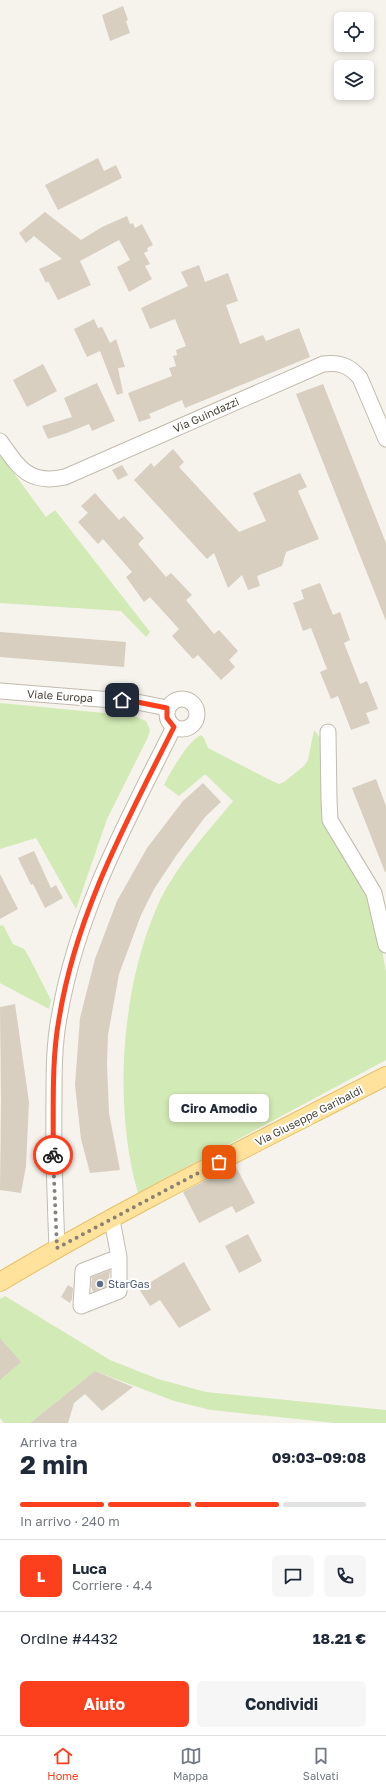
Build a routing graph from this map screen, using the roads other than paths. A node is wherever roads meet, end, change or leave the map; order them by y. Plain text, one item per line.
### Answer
1 (386, 439) edge
2 (0, 440) edge
3 (0, 692) edge
4 (167, 708) junction
5 (174, 727) junction
6 (328, 732) dead end
7 (386, 945) edge
8 (386, 1076) edge
9 (112, 1220) junction
10 (57, 1248) junction
11 (119, 1257) dead end
12 (0, 1282) edge

1 - 2 street, Via Guindazzi
3 - 4 street, Viale Europa
4 - 5 street
4 - 5 street
5 - 10 street
6 - 7 street
8 - 9 main road, Via Giuseppe Garibaldi
9 - 10 main road, Via Giuseppe Garibaldi
9 - 11 street
10 - 12 main road, Via Giuseppe Garibaldi

